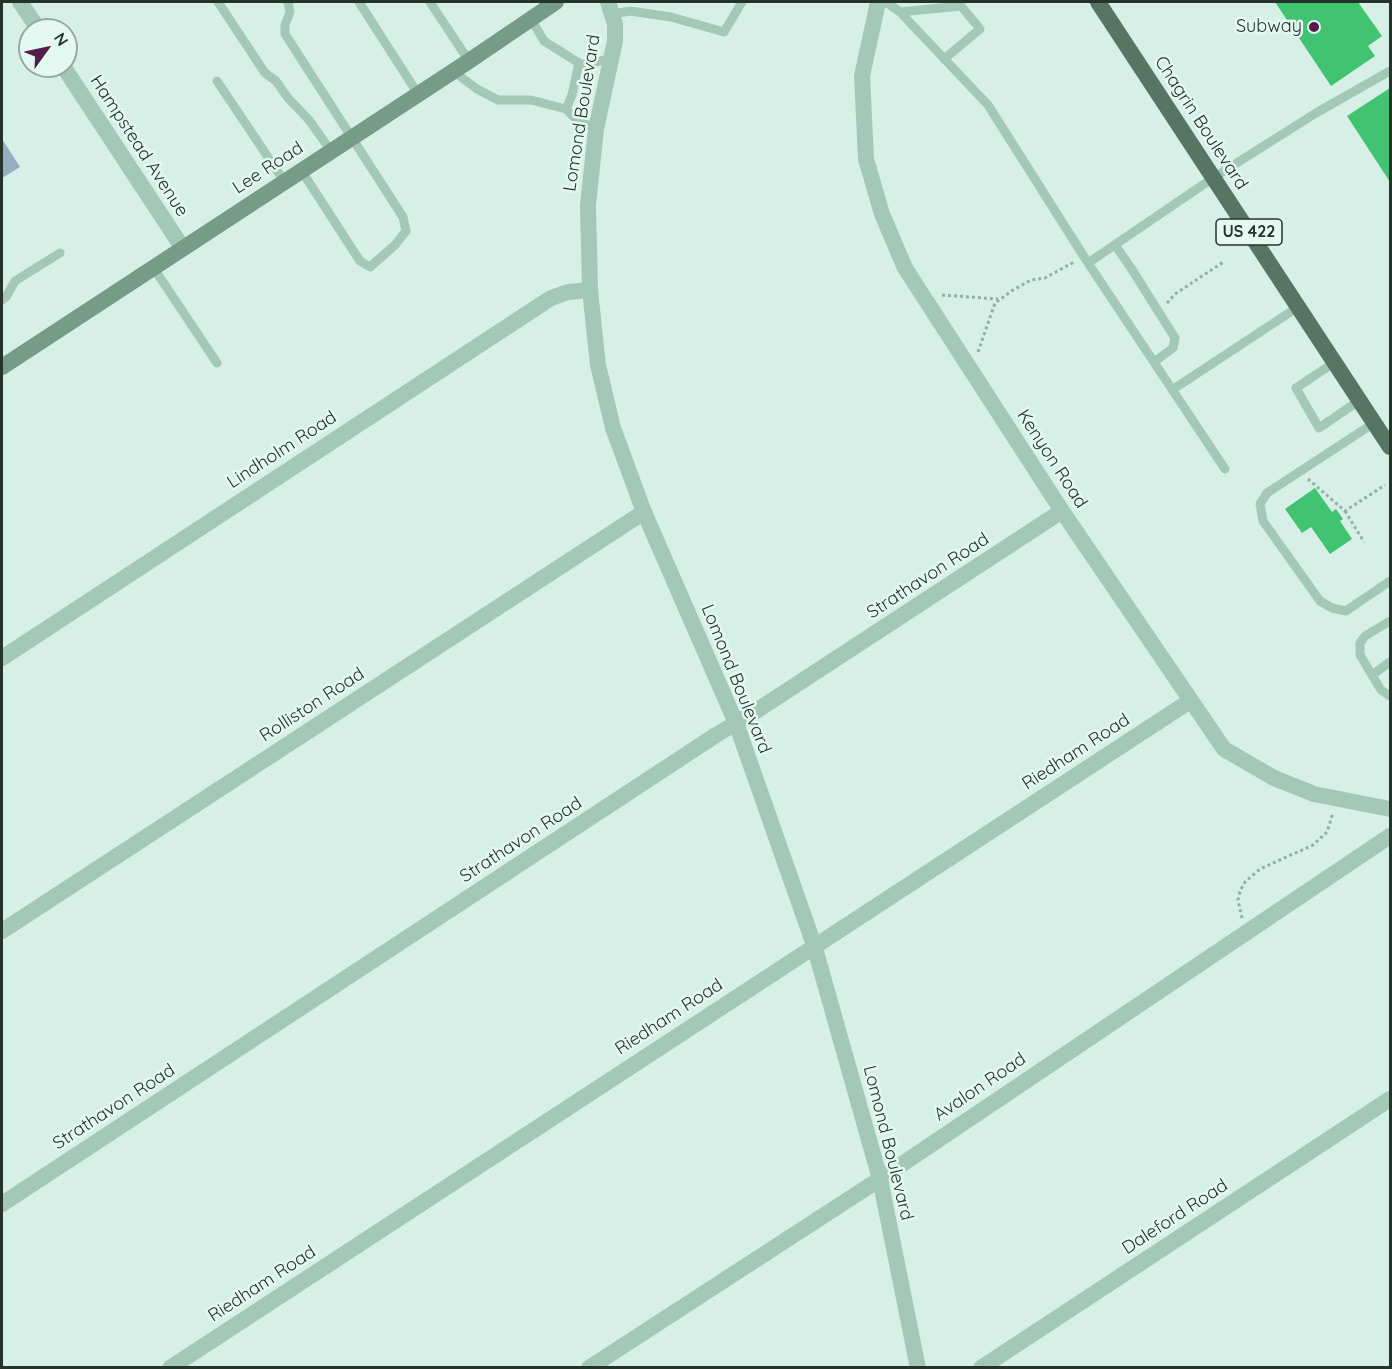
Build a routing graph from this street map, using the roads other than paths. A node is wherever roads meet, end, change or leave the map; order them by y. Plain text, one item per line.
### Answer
1 (20, 2) edge
2 (218, 2) edge
3 (288, 2) edge
4 (359, 2) edge
5 (430, 2) edge
6 (556, 2) edge
7 (742, 2) edge
8 (878, 2) edge
9 (886, 2) edge
10 (1098, 2) edge
11 (610, 8) edge
12 (900, 12) junction
13 (31, 18) edge
14 (531, 19) junction
15 (611, 58) junction
16 (944, 59) junction
17 (469, 61) junction
18 (579, 63) junction
19 (453, 71) junction
20 (1390, 71) edge
21 (71, 78) edge
22 (217, 81) dead end
23 (418, 94) junction
24 (566, 109) junction
25 (596, 129) junction
26 (351, 138) junction
27 (331, 151) junction
28 (301, 170) junction
29 (1214, 178) junction
30 (284, 181) junction
31 (1114, 245) junction
32 (182, 248) junction
33 (60, 253) dead end
34 (1088, 263) junction
35 (153, 267) junction
36 (590, 290) junction
37 (2, 300) edge
38 (1298, 307) junction
39 (1154, 362) junction
40 (1335, 362) junction
41 (217, 363) dead end
42 (2, 367) edge
43 (1172, 390) junction
44 (1360, 400) junction
45 (1374, 423) junction
46 (1390, 447) edge
47 (1225, 469) dead end
48 (1062, 511) junction
49 (644, 512) junction
50 (1390, 581) edge
51 (1390, 621) edge
52 (2, 658) edge
53 (1390, 662) edge
54 (1372, 675) junction
55 (1390, 696) edge
56 (1190, 701) junction
57 (736, 723) junction
58 (1390, 809) edge
59 (1390, 836) edge
60 (2, 931) edge
61 (814, 945) junction
62 (1390, 1100) edge
63 (880, 1179) junction
64 (2, 1204) edge
65 (170, 1368) edge
66 (589, 1368) edge
67 (918, 1368) edge
68 (981, 1368) edge

1 - 13 street
2 - 27 lane
3 - 26 lane
4 - 23 lane
5 - 17 lane
6 - 14 main road, Lee Road
7 - 11 lane
8 - 48 street, Kenyon Road
9 - 12 lane
10 - 29 main road, Chagrin Boulevard / US 422
11 - 15 street, Lomond Boulevard
12 - 16 lane
12 - 16 lane
14 - 17 main road, Lee Road
14 - 18 lane
15 - 18 lane
15 - 25 street, Lomond Boulevard
16 - 34 lane
17 - 19 main road, Lee Road
18 - 24 lane
19 - 23 main road, Lee Road
19 - 24 lane
20 - 29 lane
21 - 32 street, Hampstead Avenue
22 - 30 lane
23 - 26 main road, Lee Road
24 - 25 lane
25 - 36 street, Lomond Boulevard
26 - 27 main road, Lee Road
26 - 28 lane
27 - 28 main road, Lee Road
28 - 30 main road, Lee Road
29 - 31 lane
29 - 38 main road, Chagrin Boulevard / US 422
30 - 32 main road, Lee Road
31 - 34 lane
31 - 39 lane
32 - 35 main road, Lee Road
33 - 37 lane
34 - 39 lane
35 - 41 lane
35 - 42 main road, Lee Road
36 - 49 street, Lomond Boulevard
36 - 52 street, Lindholm Road
38 - 40 main road, Chagrin Boulevard / US 422
38 - 43 lane
39 - 43 lane
40 - 44 main road, Chagrin Boulevard / US 422
40 - 44 lane
43 - 47 lane
44 - 45 main road, Chagrin Boulevard / US 422
45 - 46 main road, Chagrin Boulevard / US 422
45 - 50 lane
48 - 56 street, Kenyon Road
48 - 57 street, Strathavon Road
49 - 57 street, Lomond Boulevard
49 - 60 street, Rolliston Road
51 - 54 lane
53 - 54 lane
54 - 55 lane
56 - 58 street, Kenyon Road
56 - 61 street, Riedham Road
57 - 61 street, Lomond Boulevard
57 - 64 street, Strathavon Road
59 - 63 street, Avalon Road
61 - 63 street, Lomond Boulevard
61 - 65 street, Riedham Road
62 - 68 street, Daleford Road
63 - 66 street, Avalon Road
63 - 67 street, Lomond Boulevard

